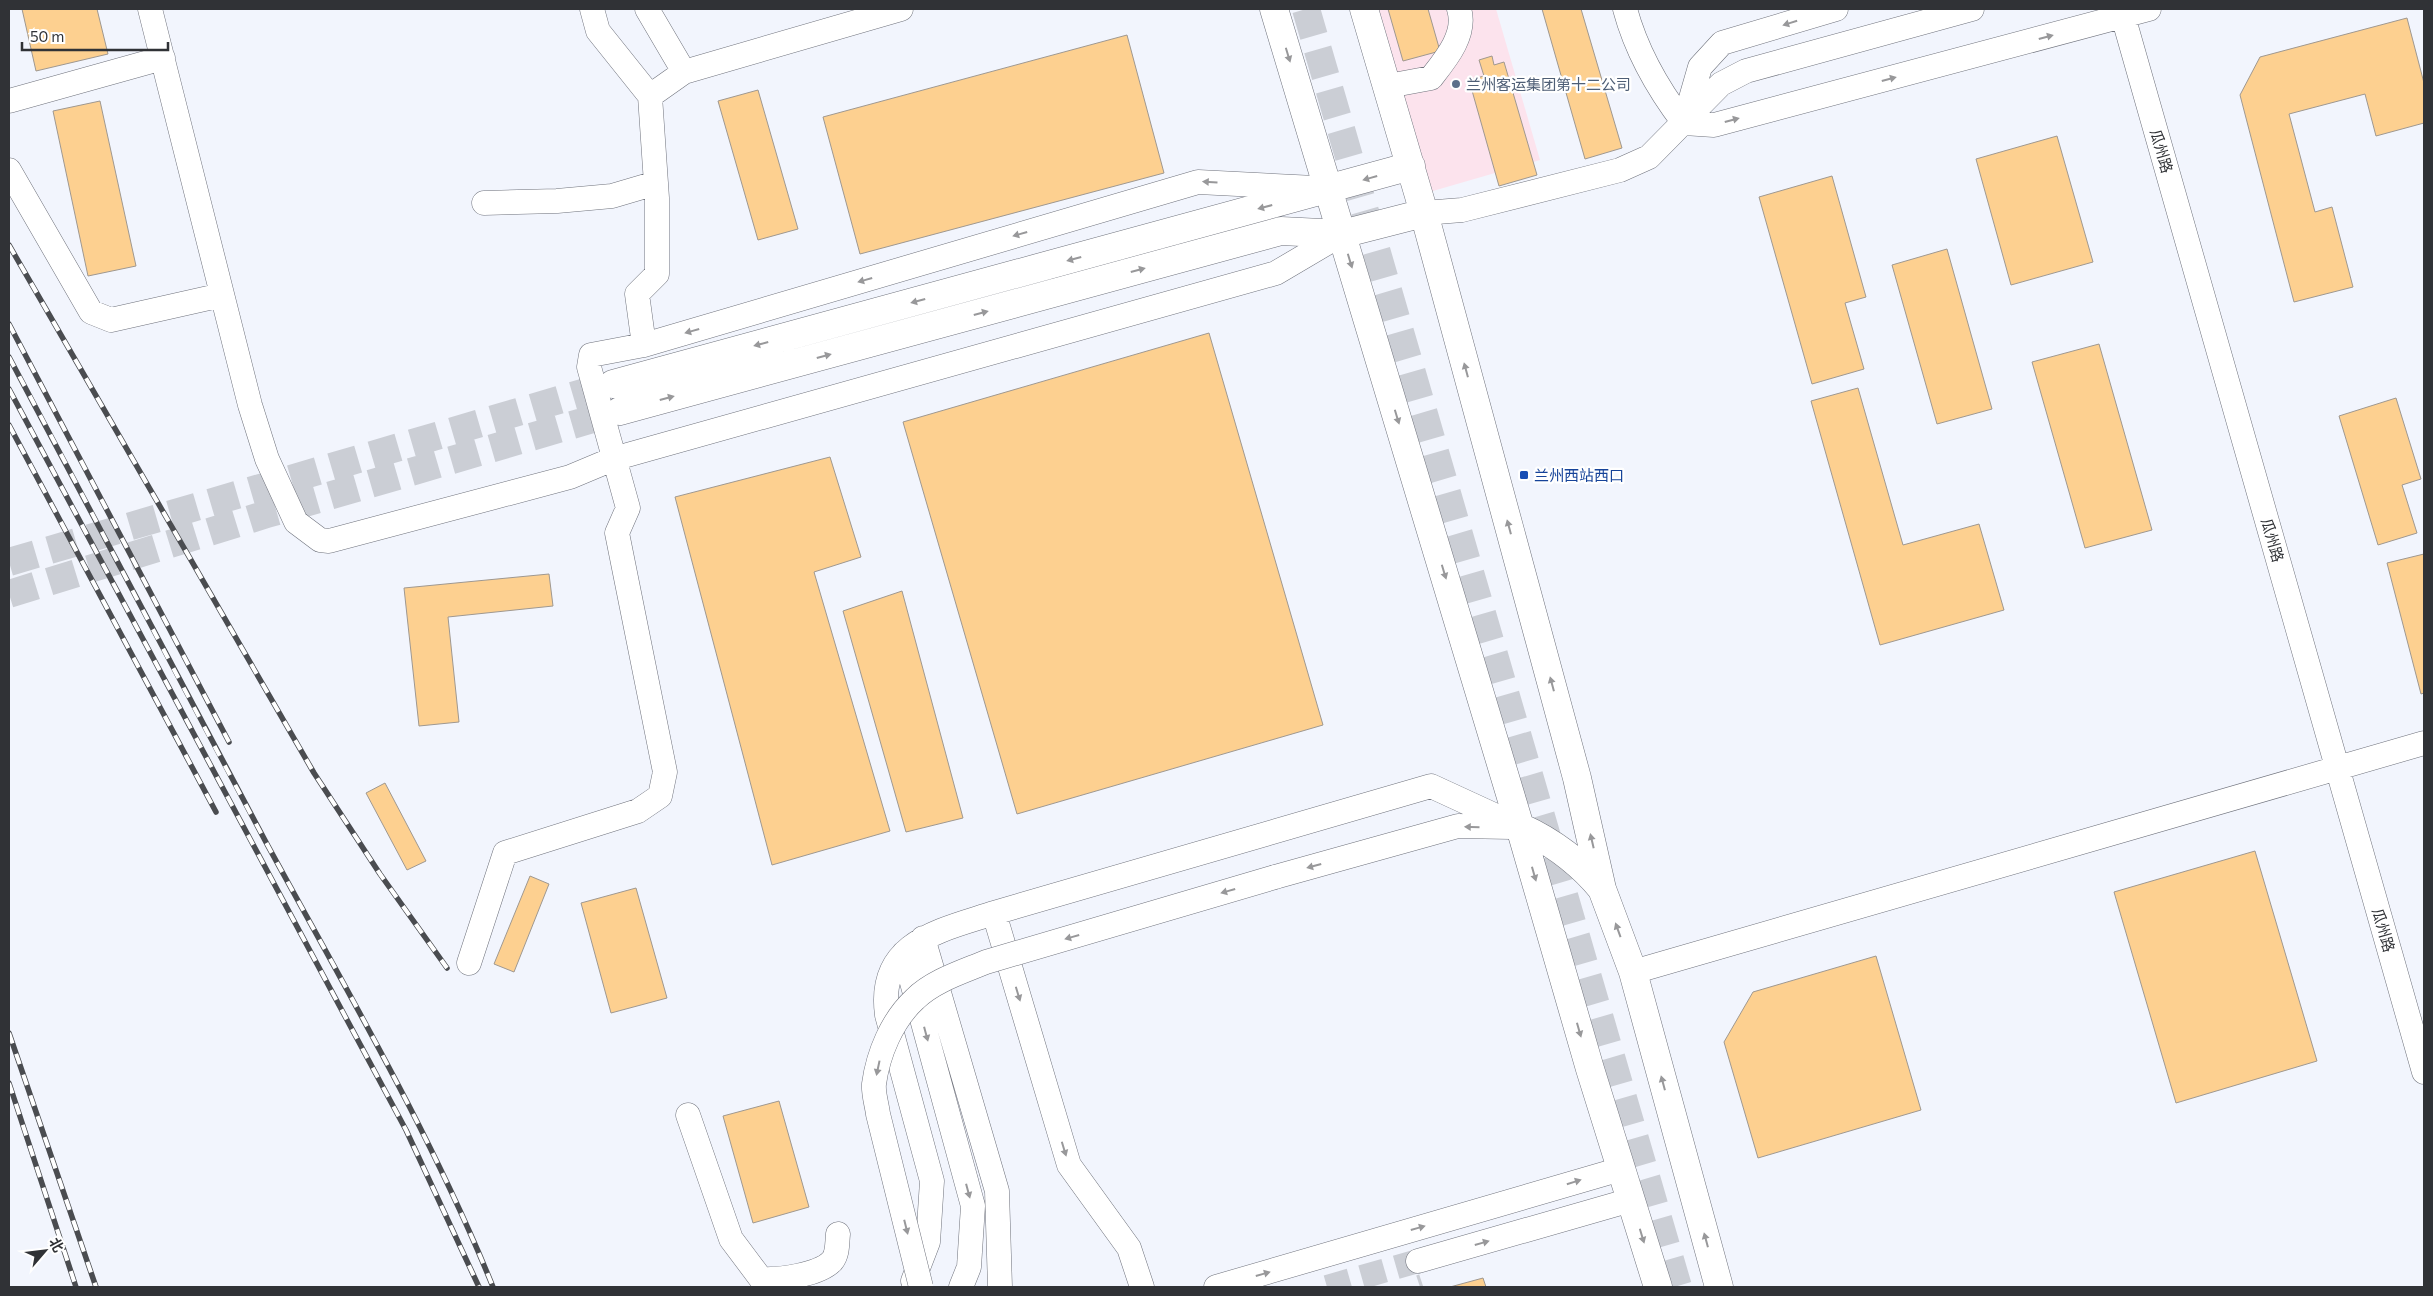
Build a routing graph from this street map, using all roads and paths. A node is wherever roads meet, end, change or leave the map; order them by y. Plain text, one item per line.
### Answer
1 (150, 9) edge
2 (592, 9) edge
3 (647, 9) edge
4 (901, 9) edge
5 (1274, 9) edge
6 (1364, 9) edge
7 (1458, 9) edge
8 (1624, 9) edge
9 (1836, 9) edge
10 (1972, 9) edge
11 (2149, 9) edge
12 (2123, 13) edge
13 (163, 58) junction
14 (684, 72) junction
15 (1388, 86) junction
16 (650, 96) junction
17 (9, 101) edge
18 (1684, 123) junction
19 (1411, 166) junction
20 (9, 170) edge
21 (656, 183) junction
22 (1329, 189) junction
23 (484, 203) dead end
24 (1424, 213) junction
25 (1342, 234) junction
26 (222, 295) junction
27 (644, 345) junction
28 (613, 384) tunnel mouth
29 (620, 411) tunnel mouth
30 (613, 459) junction
31 (2424, 743) edge
32 (2338, 768) junction
33 (1520, 827) junction
34 (1602, 889) junction
35 (994, 913) junction
36 (923, 938) junction
37 (904, 953) junction
38 (470, 963) dead end
39 (1633, 972) junction
40 (2423, 1064) edge
41 (688, 1115) dead end
42 (1621, 1169) junction
43 (1631, 1200) junction
44 (838, 1234) dead end
45 (1418, 1261) tunnel mouth
46 (910, 1287) edge
47 (921, 1287) edge
48 (961, 1287) edge
49 (1000, 1287) edge
50 (1142, 1287) edge
51 (1216, 1287) edge
52 (1658, 1287) edge
53 (1718, 1287) edge

1 - 13 street
2 - 16 street
3 - 14 street
4 - 14 street
5 -> 22 main road
6 - 15 main road
7 - 15 street
8 - 18 street
9 -> 18 street
10 - 18 street
11 - 12 street
18 -> 12 street
12 - 32 street, 瓜州路
13 - 17 street
13 - 26 street
14 - 16 street
15 - 19 main road
16 - 21 street
18 - 24 street
19 -> 22 main road
19 - 24 main road
20 - 26 street
21 - 23 street
21 - 27 street
22 - 25 main road
22 -> 27 street
22 -> 28 main road
24 - 25 main road
34 -> 24 main road
29 -> 25 main road
25 - 30 street
25 -> 33 main road
26 - 30 street
27 - 30 street
30 - 38 street
31 - 32 street
32 - 39 street
32 - 40 street, 瓜州路
33 - 34 main road
33 - 35 street
33 -> 42 main road
33 -> 47 street, bridge
39 -> 34 main road
35 - 36 street
35 -> 50 street
36 - 37 street
36 - 49 street
37 - 46 street
37 -> 48 street
53 -> 39 main road
41 - 44 street
42 - 43 main road
51 -> 42 street
45 -> 43 street
43 -> 52 main road

